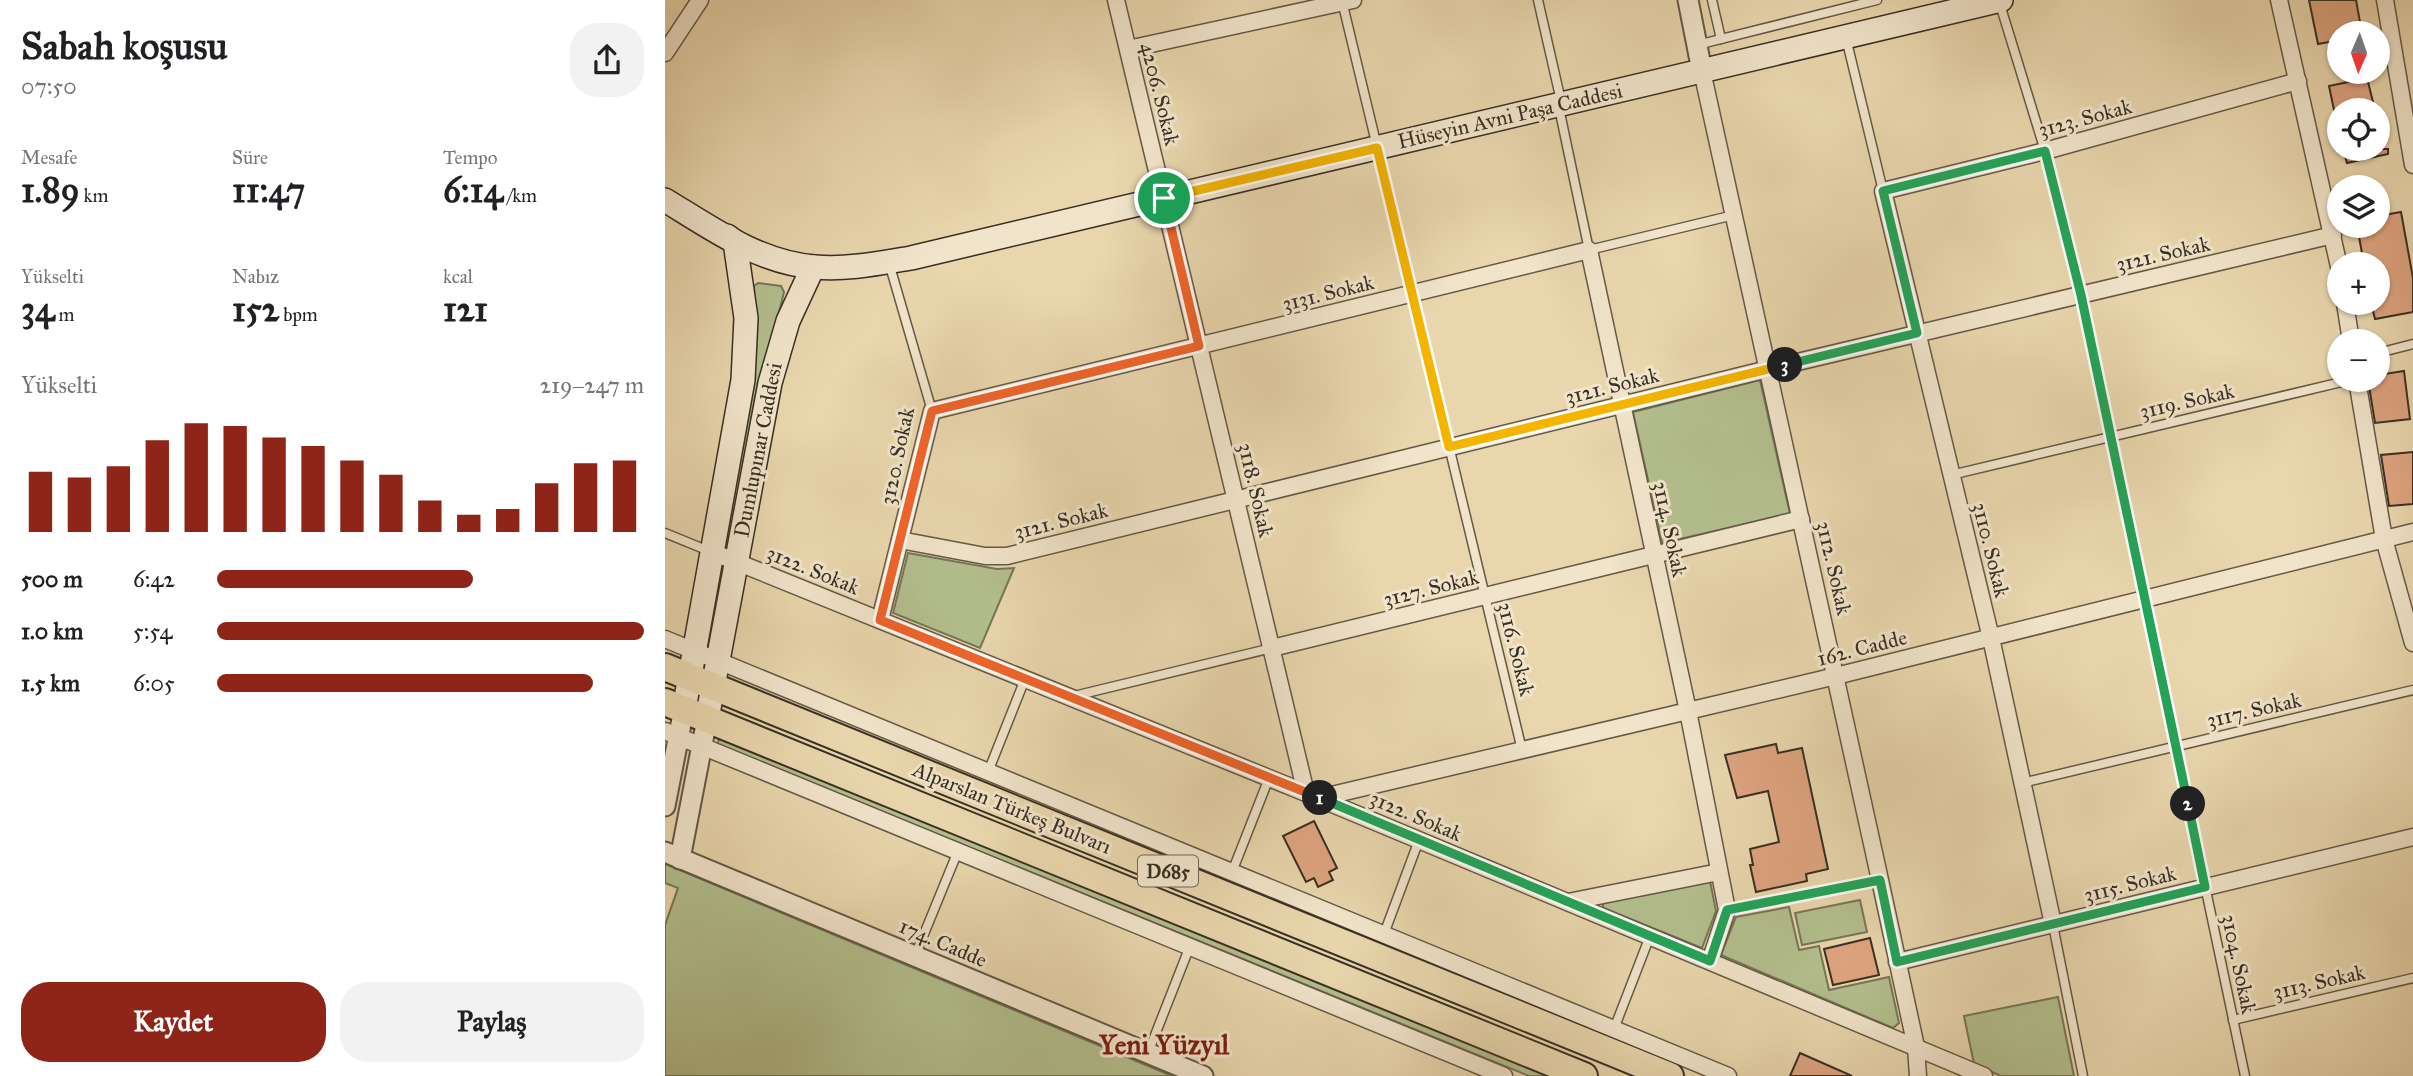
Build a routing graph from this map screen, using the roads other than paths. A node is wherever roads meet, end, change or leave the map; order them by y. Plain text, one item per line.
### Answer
1 (700, 0) edge
2 (1116, 0) edge
3 (1538, 0) edge
4 (1688, 0) edge
5 (1712, 0) edge
6 (1877, 0) edge
7 (2000, 0) edge
8 (2279, 0) edge
9 (2385, 0) edge
10 (1346, 1) edge
11 (1846, 37) junction
12 (1721, 39) junction
13 (1697, 45) junction
14 (1128, 49) junction
15 (665, 53) edge
16 (1702, 71) junction
17 (2298, 81) junction
18 (1560, 104) junction
19 (1377, 148) junction
20 (2045, 151) junction
21 (2413, 165) edge
22 (665, 186) edge
23 (1883, 191) junction
24 (1164, 198) junction
25 (665, 200) edge
26 (2327, 209) edge
27 (1734, 215) junction
28 (2327, 236) edge
29 (735, 242) junction
30 (1589, 250) junction
31 (889, 261) junction
32 (813, 267) junction
33 (1412, 293) junction
34 (2081, 295) junction
35 (1917, 333) junction
36 (2413, 344) edge
37 (1199, 346) junction
38 (2390, 350) edge
39 (1768, 369) junction
40 (2327, 385) edge
41 (2359, 392) edge
42 (1622, 405) junction
43 (932, 411) junction
44 (2111, 437) junction
45 (1449, 447) junction
46 (1951, 475) junction
47 (1236, 500) junction
48 (1801, 519) junction
49 (2413, 532) edge
50 (665, 533) edge
51 (2384, 539) junction
52 (900, 540) junction
53 (712, 552) junction
54 (1654, 555) junction
55 (736, 562) junction
56 (1485, 596) junction
57 (2145, 599) junction
58 (880, 620) junction
59 (1991, 638) junction
60 (665, 639) edge
61 (2413, 643) edge
62 (1272, 648) junction
63 (696, 668) edge
64 (1836, 677) junction
65 (1025, 679) junction
66 (2413, 690) edge
67 (1070, 697) junction
68 (685, 710) edge
69 (1688, 711) junction
70 (672, 734) edge
71 (702, 746) junction
72 (2176, 747) junction
73 (1522, 750) junction
74 (988, 772) junction
75 (1269, 778) junction
76 (2022, 783) junction
77 (1313, 795) junction
78 (665, 806) edge
79 (2413, 837) edge
80 (1419, 840) junction
81 (958, 851) junction
82 (673, 855) edge
83 (1232, 872) junction
84 (1719, 872) junction
85 (1880, 880) junction
86 (2205, 887) junction
87 (1568, 902) junction
88 (1727, 910) junction
89 (2053, 924) junction
90 (1384, 934) junction
91 (1650, 936) junction
92 (1190, 946) junction
93 (915, 956) junction
94 (1710, 961) junction
95 (1897, 962) junction
96 (2413, 978) edge
97 (2233, 1020) junction
98 (1614, 1029) junction
99 (1916, 1048) junction
100 (1148, 1053) junction
101 (1203, 1076) edge
102 (1504, 1076) edge
103 (1584, 1076) edge
104 (1670, 1076) edge
105 (1728, 1076) edge
106 (1919, 1076) edge
107 (1984, 1076) edge
108 (2083, 1076) edge
109 (2245, 1076) edge

1 - 15 street
2 - 14 street, 4206. Sokak
3 - 18 lane, 3114. Sokak
4 - 13 street
5 - 12 lane
6 - 12 lane
7 - 11 main road, Hüseyin Avni Paşa Caddesi
7 - 20 lane, 3104. Sokak
8 - 17 street
9 - 21 street
10 - 14 street
10 - 19 lane, 3116. Sokak
11 - 16 main road, Hüseyin Avni Paşa Caddesi
11 - 23 lane, 3110. Sokak
12 - 13 lane
13 - 16 street
14 - 24 street, 4206. Sokak
16 - 18 main road, Hüseyin Avni Paşa Caddesi
16 - 27 street, 3112. Sokak
17 - 20 street, 3123. Sokak
17 - 26 street
18 - 19 main road, Hüseyin Avni Paşa Caddesi
18 - 30 lane, 3114. Sokak
19 - 24 main road, Hüseyin Avni Paşa Caddesi
19 - 33 lane, 3116. Sokak
20 - 23 street, 3123. Sokak
20 - 34 lane, 3104. Sokak
22 - 29 main road
23 - 35 street, 3110. Sokak
24 - 31 main road, Hüseyin Avni Paşa Caddesi
24 - 37 street, 3118. Sokak
25 - 29 main road
27 - 30 lane, 3131. Sokak
27 - 39 street, 3112. Sokak
28 - 34 street, 3121. Sokak
29 - 32 main road
29 - 53 main road, Dumlupınar Caddesi
30 - 33 street, 3131. Sokak
30 - 42 street, 3114. Sokak
31 - 32 main road, Hüseyin Avni Paşa Caddesi
31 - 43 lane, 3120. Sokak
32 - 55 main road, Dumlupınar Caddesi
33 - 37 street, 3131. Sokak
33 - 45 lane, 3116. Sokak
34 - 35 street, 3121. Sokak
34 - 44 lane, 3104. Sokak
35 - 39 street, 3121. Sokak
35 - 46 street, 3110. Sokak
36 - 38 lane
37 - 43 street, 3131. Sokak
37 - 47 street, 3118. Sokak
39 - 42 street, 3121. Sokak
39 - 48 street, 3112. Sokak
40 - 44 lane, 3119. Sokak
41 - 51 street
42 - 45 street, 3121. Sokak
42 - 54 street, 3114. Sokak
43 - 52 street, 3120. Sokak
44 - 46 lane, 3119. Sokak
44 - 57 lane, 3104. Sokak
45 - 47 street, 3121. Sokak
45 - 56 lane, 3116. Sokak
46 - 59 street, 3110. Sokak
47 - 52 street, 3121. Sokak
47 - 62 street, 3118. Sokak
48 - 54 street, 3127. Sokak
48 - 64 street, 3112. Sokak
49 - 51 street, 162. Cadde
50 - 53 lane
51 - 57 street, 162. Cadde
51 - 61 street
52 - 58 street, 3120. Sokak
53 - 55 street, 3122. Sokak
53 - 63 main road, Dumlupınar Caddesi
54 - 56 street, 3127. Sokak
54 - 69 street, 3114. Sokak
55 - 58 street, 3122. Sokak
55 - 63 main road, Dumlupınar Caddesi
56 - 62 street, 3127. Sokak
56 - 73 lane, 3116. Sokak
57 - 59 street, 162. Cadde
57 - 72 lane, 3104. Sokak
58 - 65 street, 3122. Sokak
59 - 64 street, 162. Cadde
59 - 76 street, 3110. Sokak
60 - 63 street
62 - 67 lane, 3127. Sokak
62 - 77 street, 3118. Sokak
63 - 68 main road, Dumlupınar Caddesi
63 - 74 street
63 - 104 highway, Alparslan Türkeş Bulvarı / D685
64 - 69 street, 162. Cadde
64 - 85 street, 3112. Sokak
65 - 67 street, 3122. Sokak
65 - 74 lane
66 - 72 lane, 3117. Sokak
67 - 75 street, 3122. Sokak
68 - 70 street
68 - 71 street
68 - 103 highway, Alparslan Türkeş Bulvarı / D685
69 - 73 street, 162. Cadde
69 - 84 street, 3114. Sokak
70 - 71 street
70 - 78 street
71 - 81 street
71 - 82 street
72 - 76 lane, 3117. Sokak
72 - 86 lane, 3104. Sokak
73 - 77 street, 162. Cadde
74 - 83 street
75 - 77 street, 3122. Sokak
75 - 83 lane
76 - 89 street, 3110. Sokak
77 - 80 street, 3122. Sokak
79 - 86 street, 3115. Sokak
80 - 87 street, 3122. Sokak
80 - 90 lane
81 - 92 street
81 - 93 lane
82 - 93 street, 174. Cadde
83 - 90 street
84 - 87 street
84 - 88 street, 3114. Sokak
85 - 88 lane
85 - 95 street, 3112. Sokak
86 - 89 street, 3115. Sokak
86 - 97 lane, 3104. Sokak
87 - 91 street, 3122. Sokak
88 - 94 street
89 - 95 street, 3115. Sokak
89 - 108 lane, 3110. Sokak
90 - 98 street
91 - 94 street, 3122. Sokak
91 - 98 lane
92 - 100 lane
92 - 102 street
93 - 100 street, 174. Cadde
94 - 99 street, 3122. Sokak
95 - 99 street, 3112. Sokak
96 - 97 lane, 3113. Sokak
97 - 109 lane, 3104. Sokak
98 - 105 street
99 - 106 street, 3112. Sokak
99 - 107 street, 3122. Sokak
100 - 101 street, 174. Cadde

